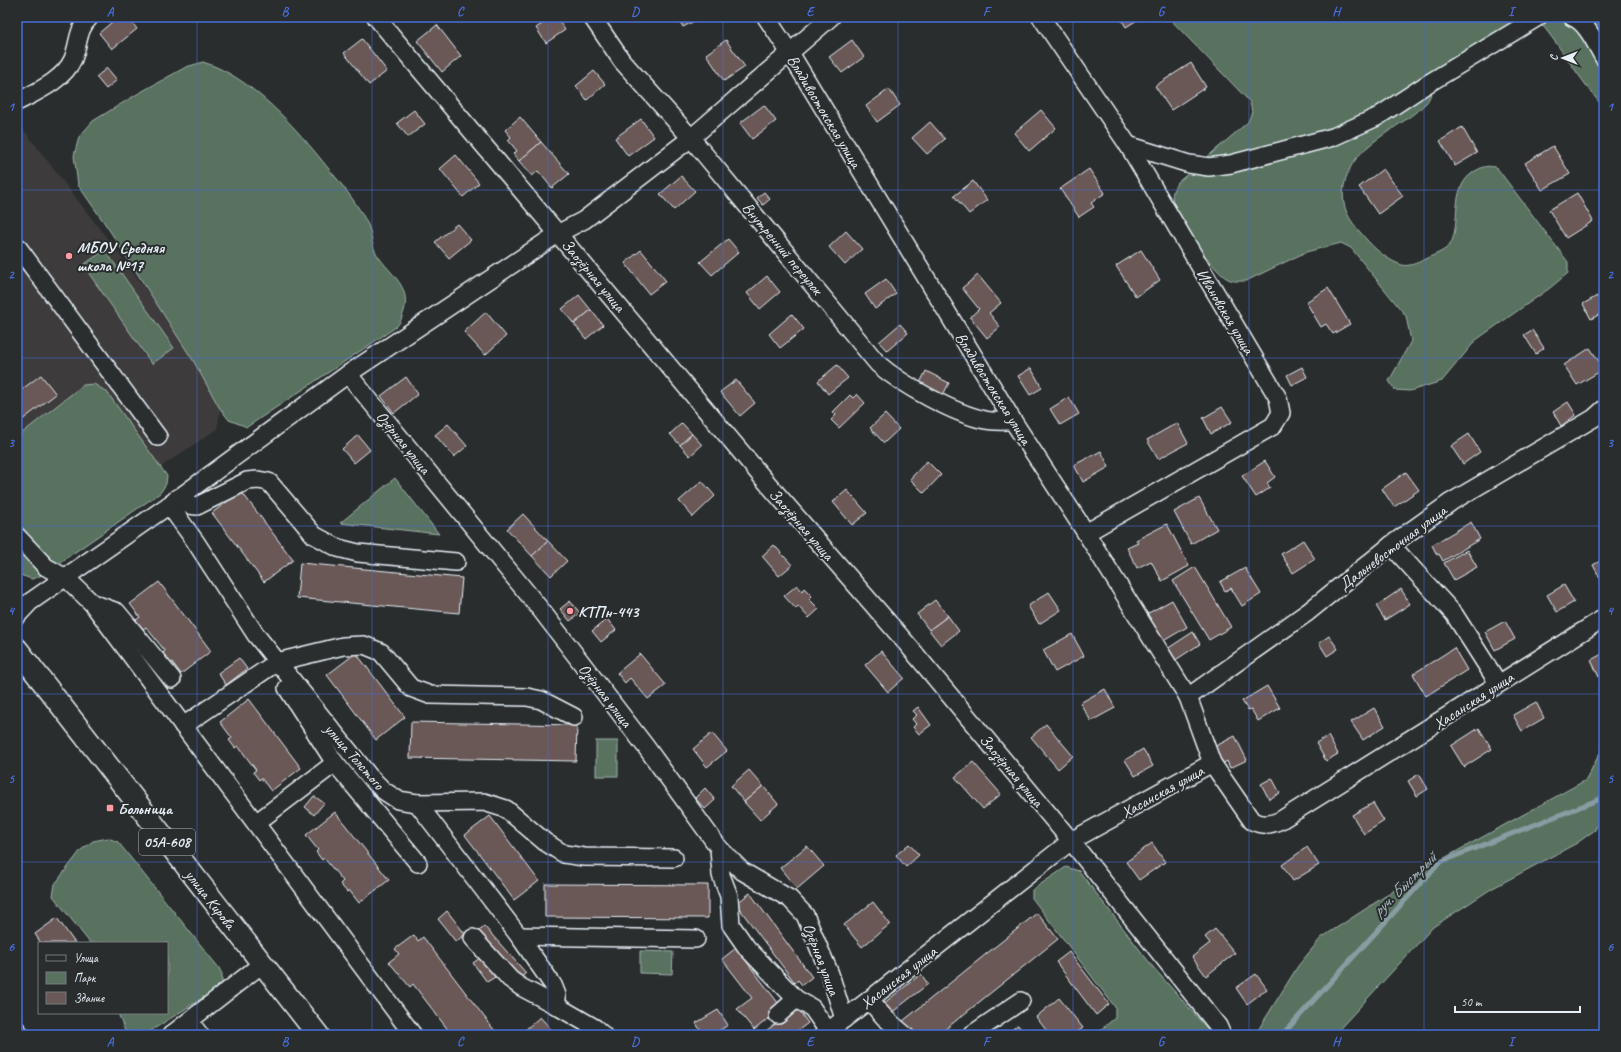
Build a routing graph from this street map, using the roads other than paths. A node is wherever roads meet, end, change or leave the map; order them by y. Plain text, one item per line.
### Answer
1 (90, 17) edge
2 (377, 17) edge
3 (592, 17) edge
4 (766, 17) edge
5 (831, 17) edge
6 (1041, 17) edge
7 (1538, 17) edge
8 (1572, 17) edge
9 (790, 53) junction
10 (1604, 58) edge
11 (17, 102) edge
12 (691, 138) junction
13 (1128, 145) junction
14 (559, 233) junction
15 (17, 246) edge
16 (348, 374) junction
17 (1604, 409) edge
18 (1013, 421) junction
19 (158, 437) dead end
20 (173, 501) junction
21 (1086, 533) junction
22 (17, 536) edge
23 (1391, 545) junction
24 (456, 562) dead end
25 (66, 578) junction
26 (92, 603) junction
27 (17, 616) edge
28 (1604, 618) edge
29 (17, 649) edge
30 (277, 662) junction
31 (172, 679) dead end
32 (292, 681) junction
33 (1498, 683) junction
34 (1188, 696) junction
35 (574, 717) dead end
36 (183, 726) junction
37 (335, 763) junction
38 (1212, 764) junction
39 (417, 803) junction
40 (256, 824) junction
41 (1071, 841) junction
42 (718, 848) junction
43 (674, 858) dead end
44 (418, 863) dead end
45 (519, 936) junction
46 (473, 938) dead end
47 (696, 939) dead end
48 (262, 964) junction
49 (796, 1000) junction
50 (869, 1000) junction
51 (1021, 1001) dead end
52 (556, 1006) junction
53 (778, 1015) dead end
54 (844, 1019) junction
55 (195, 1029) edge
56 (17, 1030) edge
57 (825, 1033) edge
58 (20, 1035) edge
59 (171, 1035) edge
60 (318, 1035) edge
61 (413, 1035) edge
62 (603, 1035) edge
63 (905, 1035) edge
64 (971, 1035) edge
65 (1222, 1035) edge

1 - 11 street
2 - 14 street, Заозёрная улица
3 - 12 street, Внутренний переулок
4 - 9 street, Владивостокская улица
5 - 9 street
6 - 13 street, Ивановская улица
7 - 13 street
8 - 10 street
9 - 12 street
9 - 18 street, Владивостокская улица
12 - 14 street
12 - 18 street, Внутренний переулок
13 - 21 street, Ивановская улица
14 - 16 street
14 - 41 street, Заозёрная улица
15 - 19 street
16 - 20 street
16 - 42 street, Озёрная улица
17 - 23 street, Дальневосточная улица
18 - 21 street, Владивостокская улица
20 - 24 street
20 - 25 street
20 - 30 street, улица Толстого
21 - 34 street, Владивостокская улица
22 - 25 street
23 - 33 street
23 - 34 street, Дальневосточная улица
25 - 26 street
25 - 27 street
26 - 31 street
26 - 36 street
28 - 33 street, Хасанская улица
29 - 48 main road, улица Кирова / 05А-608
30 - 32 street, улица Толстого
30 - 35 street
30 - 36 street
32 - 37 street
32 - 39 street, улица Толстого
33 - 38 street, Хасанская улица
34 - 38 street, Владивостокская улица
36 - 40 street
37 - 40 street
37 - 44 street
38 - 41 street, Хасанская улица
39 - 43 street, улица Толстого
39 - 45 street
40 - 61 street
41 - 50 street, Хасанская улица
41 - 65 street, Заозёрная улица
42 - 49 street
42 - 54 street, Озёрная улица
45 - 47 street
45 - 52 street
46 - 52 street
48 - 55 street
48 - 60 main road, улица Кирова / 05А-608
49 - 53 street
49 - 57 street
50 - 54 street, Хасанская улица
50 - 63 street
51 - 64 street
52 - 62 street
54 - 57 street, Хасанская улица
55 - 59 street
56 - 58 street

